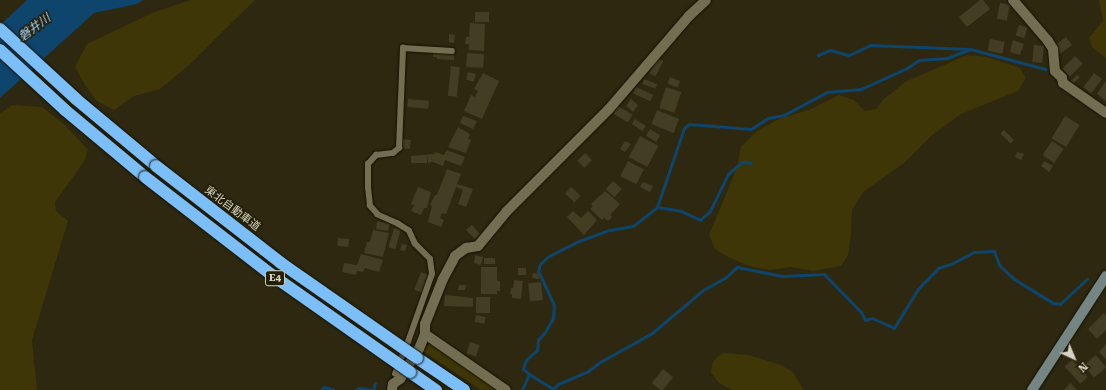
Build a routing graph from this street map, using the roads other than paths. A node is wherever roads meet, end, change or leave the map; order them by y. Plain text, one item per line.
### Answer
1 (706, 0) edge
2 (1013, 0) edge
3 (0, 29) edge
4 (0, 50) edge
5 (452, 51) dead end
6 (1106, 113) edge
7 (1106, 276) edge
8 (425, 334) junction
9 (393, 386) edge
10 (436, 390) edge
11 (464, 390) edge
12 (506, 390) edge
13 (1032, 390) edge

1 - 8 street
2 - 6 street
3 - 11 highway, 東北自動車道 / E4, bridge
4 - 10 highway, E4, bridge
5 - 9 lane
7 - 13 street
8 - 9 street
8 - 12 street

